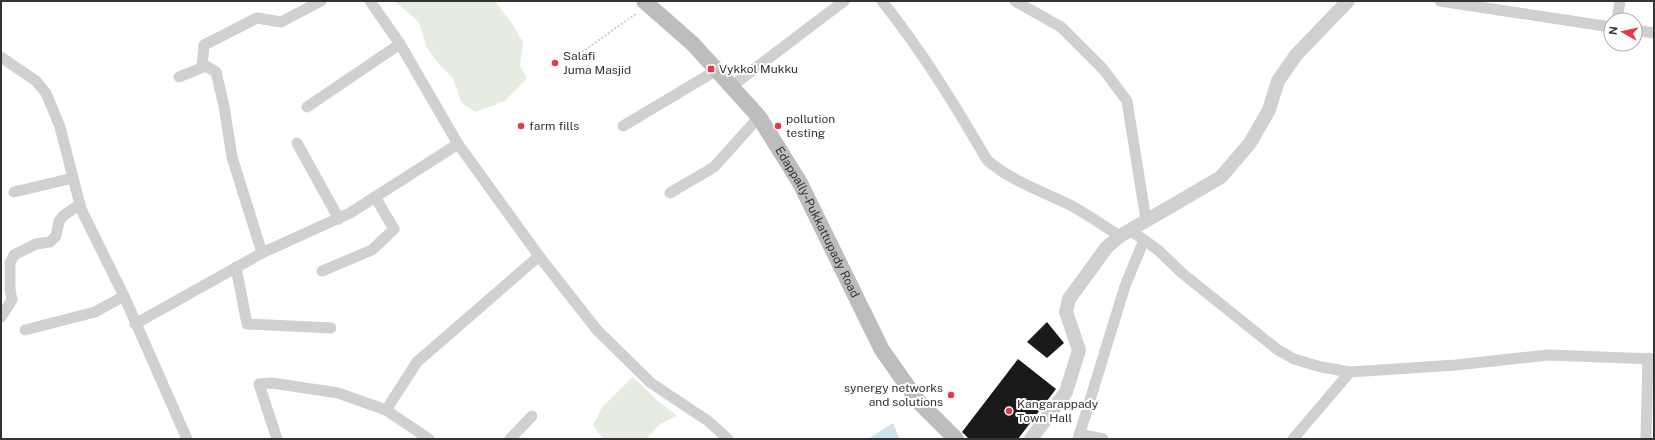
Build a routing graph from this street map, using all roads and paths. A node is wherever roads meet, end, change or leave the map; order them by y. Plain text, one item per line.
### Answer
1 (321, 1) edge
2 (370, 1) edge
3 (844, 1) edge
4 (882, 1) edge
5 (1015, 1) edge
6 (1348, 1) edge
7 (1440, 1) edge
8 (1620, 1) edge
9 (646, 3) edge
10 (1618, 12) edge
11 (1603, 26) edge
12 (1643, 31) edge
13 (1654, 33) edge
14 (400, 44) junction
15 (1, 57) edge
16 (572, 59) dead end
17 (202, 68) junction
18 (717, 70) junction
19 (179, 77) dead end
20 (732, 86) junction
21 (307, 107) dead end
22 (759, 117) junction
23 (623, 126) dead end
24 (296, 144) dead end
25 (458, 144) junction
26 (73, 178) junction
27 (14, 192) dead end
28 (670, 193) dead end
29 (375, 197) junction
30 (80, 204) junction
31 (339, 219) junction
32 (1146, 220) junction
33 (1125, 233) junction
34 (1144, 240) junction
35 (262, 253) junction
36 (539, 256) junction
37 (236, 268) junction
38 (322, 271) dead end
39 (124, 296) junction
40 (1, 317) edge
41 (135, 324) junction
42 (331, 328) dead end
43 (25, 330) dead end
44 (1651, 359) edge
45 (1350, 372) junction
46 (386, 410) junction
47 (532, 416) dead end
48 (1079, 436) edge
49 (187, 439) edge
50 (277, 439) edge
51 (430, 439) edge
52 (510, 439) edge
53 (728, 439) edge
54 (956, 439) edge
55 (1031, 439) edge
56 (1103, 439) edge
57 (1293, 439) edge
58 (1646, 439) edge

1 - 17 street
2 - 14 street
3 - 20 street
4 - 33 street
5 - 32 street
6 - 32 street
7 - 11 street
8 - 10 street
9 - 16 path
9 - 18 main road, Edappally-Pukkattupady Road
12 - 13 street
14 - 21 street
14 - 25 street
15 - 26 street
17 - 19 street
17 - 35 street
18 - 20 main road, Edappally-Pukkattupady Road
18 - 23 street
20 - 22 main road, Edappally-Pukkattupady Road
22 - 28 street
22 - 54 main road, Edappally-Pukkattupady Road
24 - 31 street
25 - 29 street
25 - 36 street
26 - 27 street
26 - 30 street
29 - 31 street
29 - 38 street
30 - 39 street
30 - 40 street
31 - 35 street
32 - 33 street
33 - 34 street
33 - 55 street
34 - 45 street
34 - 48 street
35 - 37 street
36 - 46 street
36 - 53 street
37 - 41 street
37 - 42 street
39 - 41 street
39 - 43 street
41 - 49 street
44 - 45 street
44 - 58 street
45 - 57 street
46 - 50 street
46 - 51 street
47 - 52 street
48 - 56 street

